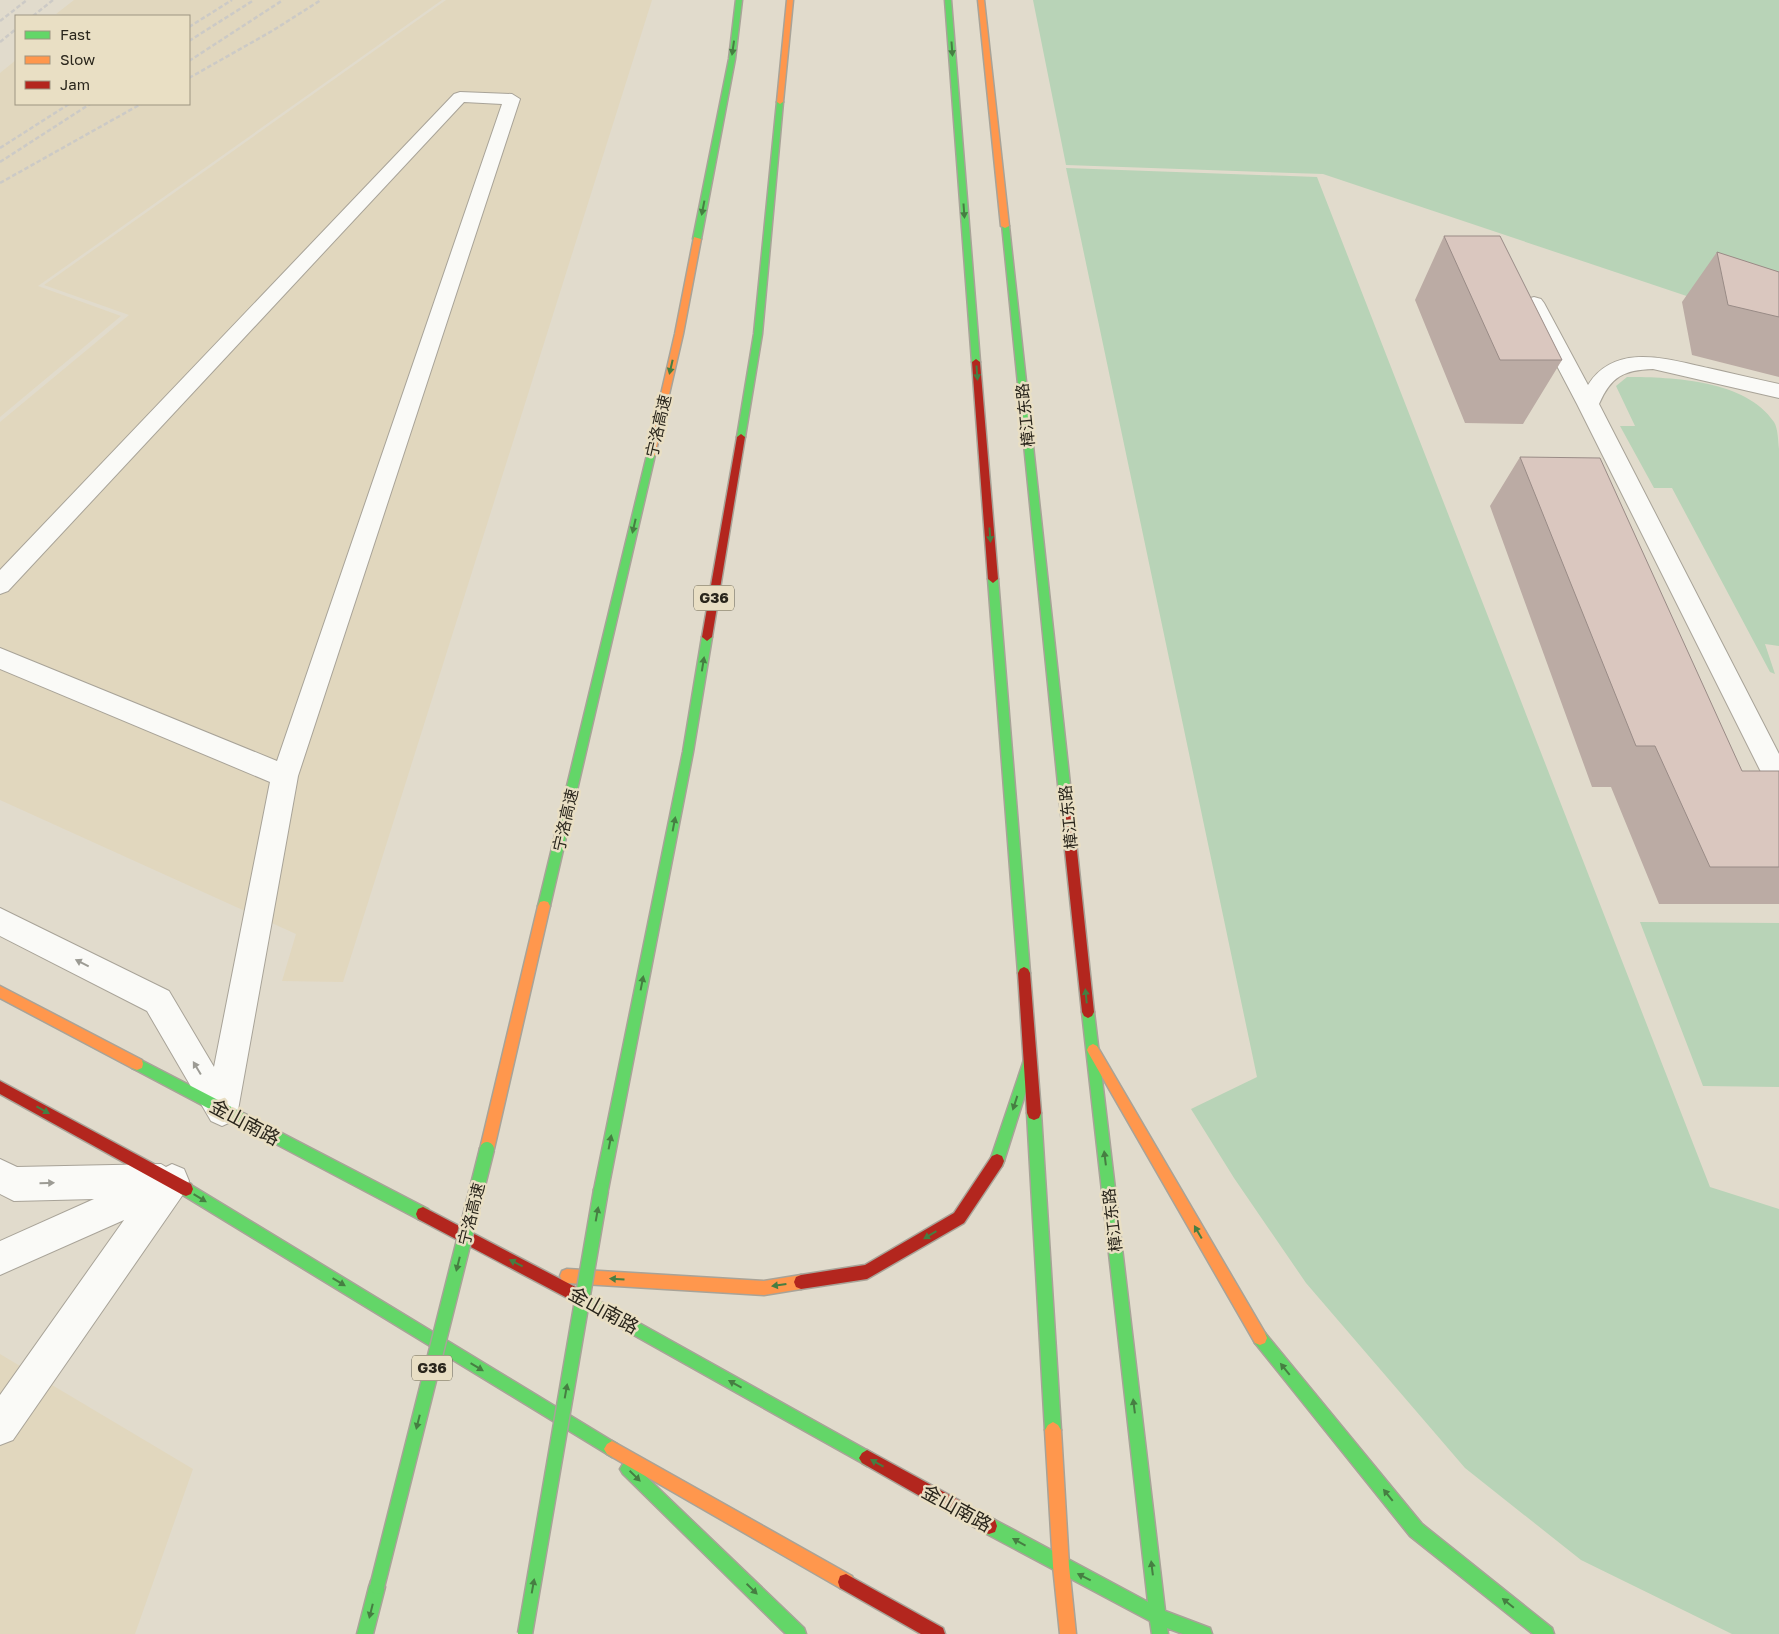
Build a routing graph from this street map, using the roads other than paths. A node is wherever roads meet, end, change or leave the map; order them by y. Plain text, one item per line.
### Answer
1 (740, 0) edge
2 (790, 0) edge
3 (948, 0) edge
4 (981, 0) edge
5 (1534, 303) edge
6 (1779, 391) edge
7 (1588, 404) junction
8 (0, 586) edge
9 (0, 658) edge
10 (285, 776) junction
11 (1779, 780) edge
12 (0, 921) edge
13 (0, 992) edge
14 (1092, 1048) junction
15 (1031, 1057) junction
16 (0, 1086) edge
17 (222, 1110) junction
18 (0, 1176) edge
19 (172, 1181) junction
20 (0, 1258) edge
21 (540, 1275) junction
22 (0, 1426) edge
23 (600, 1442) junction
24 (1061, 1566) junction
25 (1158, 1616) junction
26 (364, 1634) edge
27 (525, 1634) edge
28 (798, 1634) edge
29 (938, 1634) edge
30 (1068, 1634) edge
31 (1160, 1634) edge
32 (1204, 1634) edge
33 (1546, 1634) edge

1 -> 26 main road, 宁洛高速 / G36, bridge
27 -> 2 main road, G36, bridge
3 -> 15 main road
14 -> 4 main road, 樟江东路
5 - 7 street
6 - 7 street
7 - 11 street
8 - 10 street
9 - 10 street
10 - 17 street
17 -> 12 street
13 - 17 main road, 金山南路
25 -> 14 main road, 樟江东路
33 -> 14 main road
15 -> 21 main road
15 - 24 main road
16 -> 19 main road
21 -> 17 main road, 金山南路
18 -> 19 street
19 - 20 street
19 - 22 street
19 -> 23 main road
24 -> 21 main road, 金山南路
23 -> 28 main road
23 - 29 main road
25 -> 24 main road, 金山南路
24 - 30 main road
25 - 31 main road, 樟江东路
25 - 32 main road, 金山南路

